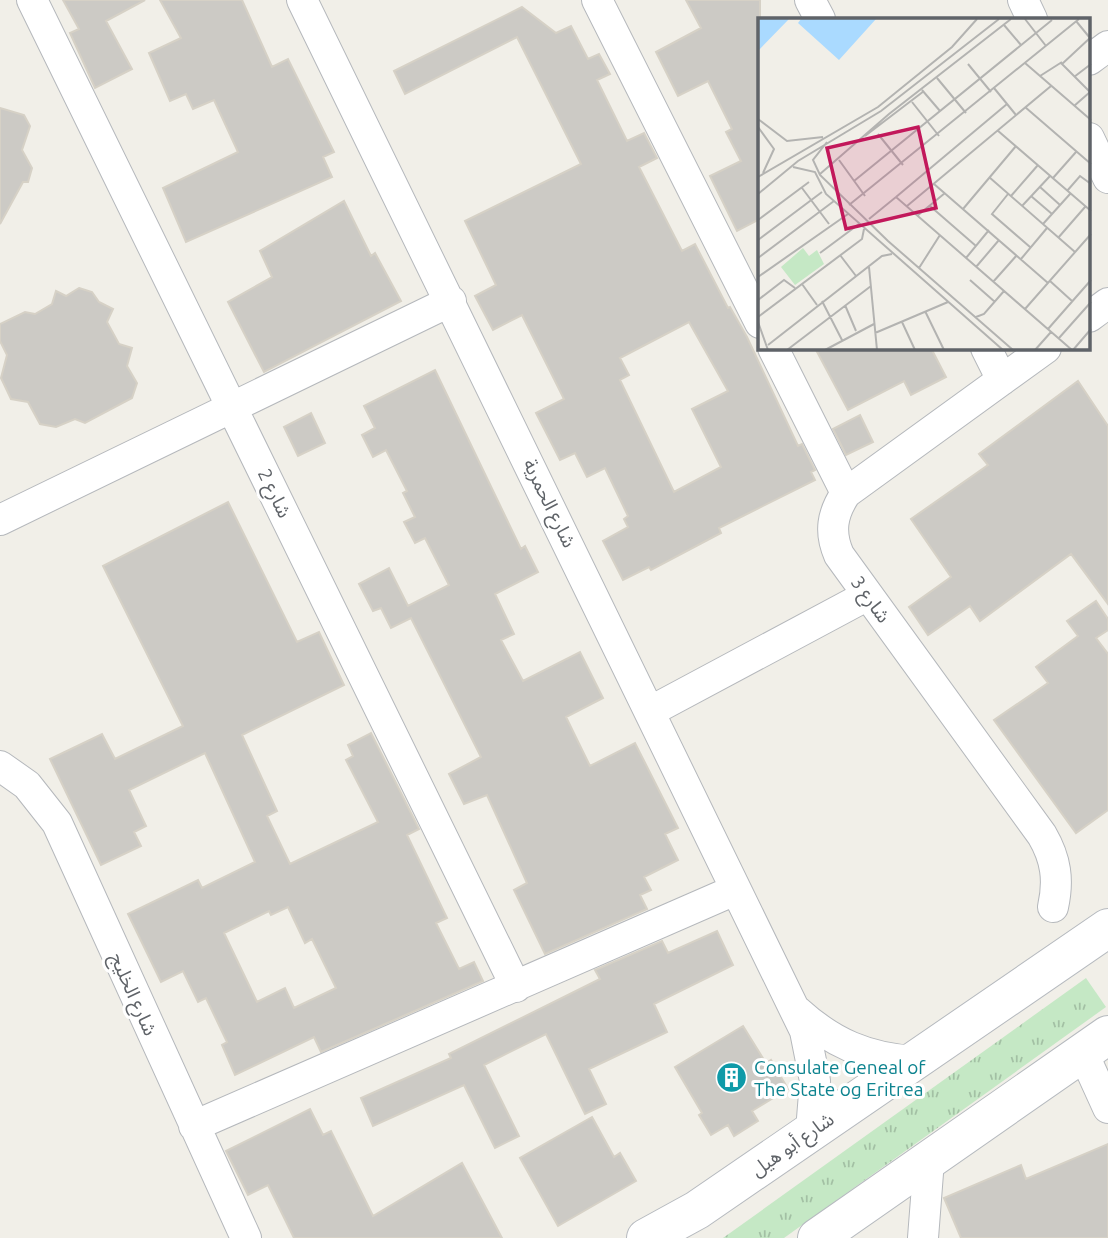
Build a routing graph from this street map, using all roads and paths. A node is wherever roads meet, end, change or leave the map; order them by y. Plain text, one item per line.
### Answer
1 (32, 0) edge
2 (302, 0) edge
3 (597, 0) edge
4 (810, 0) edge
5 (1023, 0) edge
6 (819, 18) edge
7 (1032, 18) edge
8 (1108, 46) edge
9 (1090, 59) edge
10 (1090, 140) edge
11 (1108, 178) edge
12 (451, 301) junction
13 (1108, 303) edge
14 (1090, 316) edge
15 (758, 319) edge
16 (773, 350) edge
17 (987, 350) edge
18 (1042, 350) edge
19 (1002, 380) junction
20 (234, 409) junction
21 (846, 493) junction
22 (0, 520) edge
23 (868, 595) junction
24 (651, 711) junction
25 (0, 766) edge
26 (735, 890) junction
27 (1053, 907) dead end
28 (1108, 928) edge
29 (516, 987) junction
30 (794, 1008) junction
31 (1095, 1044) edge
32 (914, 1061) junction
33 (1108, 1108) edge
34 (194, 1126) junction
35 (811, 1131) junction
36 (929, 1160) junction
37 (689, 1224) edge
38 (246, 1238) edge
39 (646, 1238) edge
40 (817, 1238) edge
41 (923, 1238) edge

1 - 20 street, شارع 2
2 - 12 street, شارع الحمرية
3 - 15 street
4 - 6 street
5 - 7 street
8 - 9 street
10 - 11 street
12 - 20 street
12 - 24 street, شارع الحمرية
13 - 14 street
16 - 21 street
17 - 19 street
18 - 19 street
19 - 21 street
20 - 22 street
20 - 29 street, شارع 2
21 - 23 street, شارع 3
23 - 24 street
23 - 27 street, شارع 3
24 - 26 street, شارع الحمرية
25 - 34 street, شارع الخليج
26 - 29 street
26 - 30 street, شارع الحمرية
28 - 32 main road, شارع أبو هيل
29 - 34 street
30 - 32 street, شارع الحمرية
30 - 35 street, شارع الحمرية
31 - 33 street
31 - 36 main road
32 - 35 main road, شارع أبو هيل
34 - 38 street, شارع الخليج
35 - 37 main road, شارع أبو هيل
36 - 40 main road
36 - 41 street
37 - 39 main road, شارع أبو هيل

